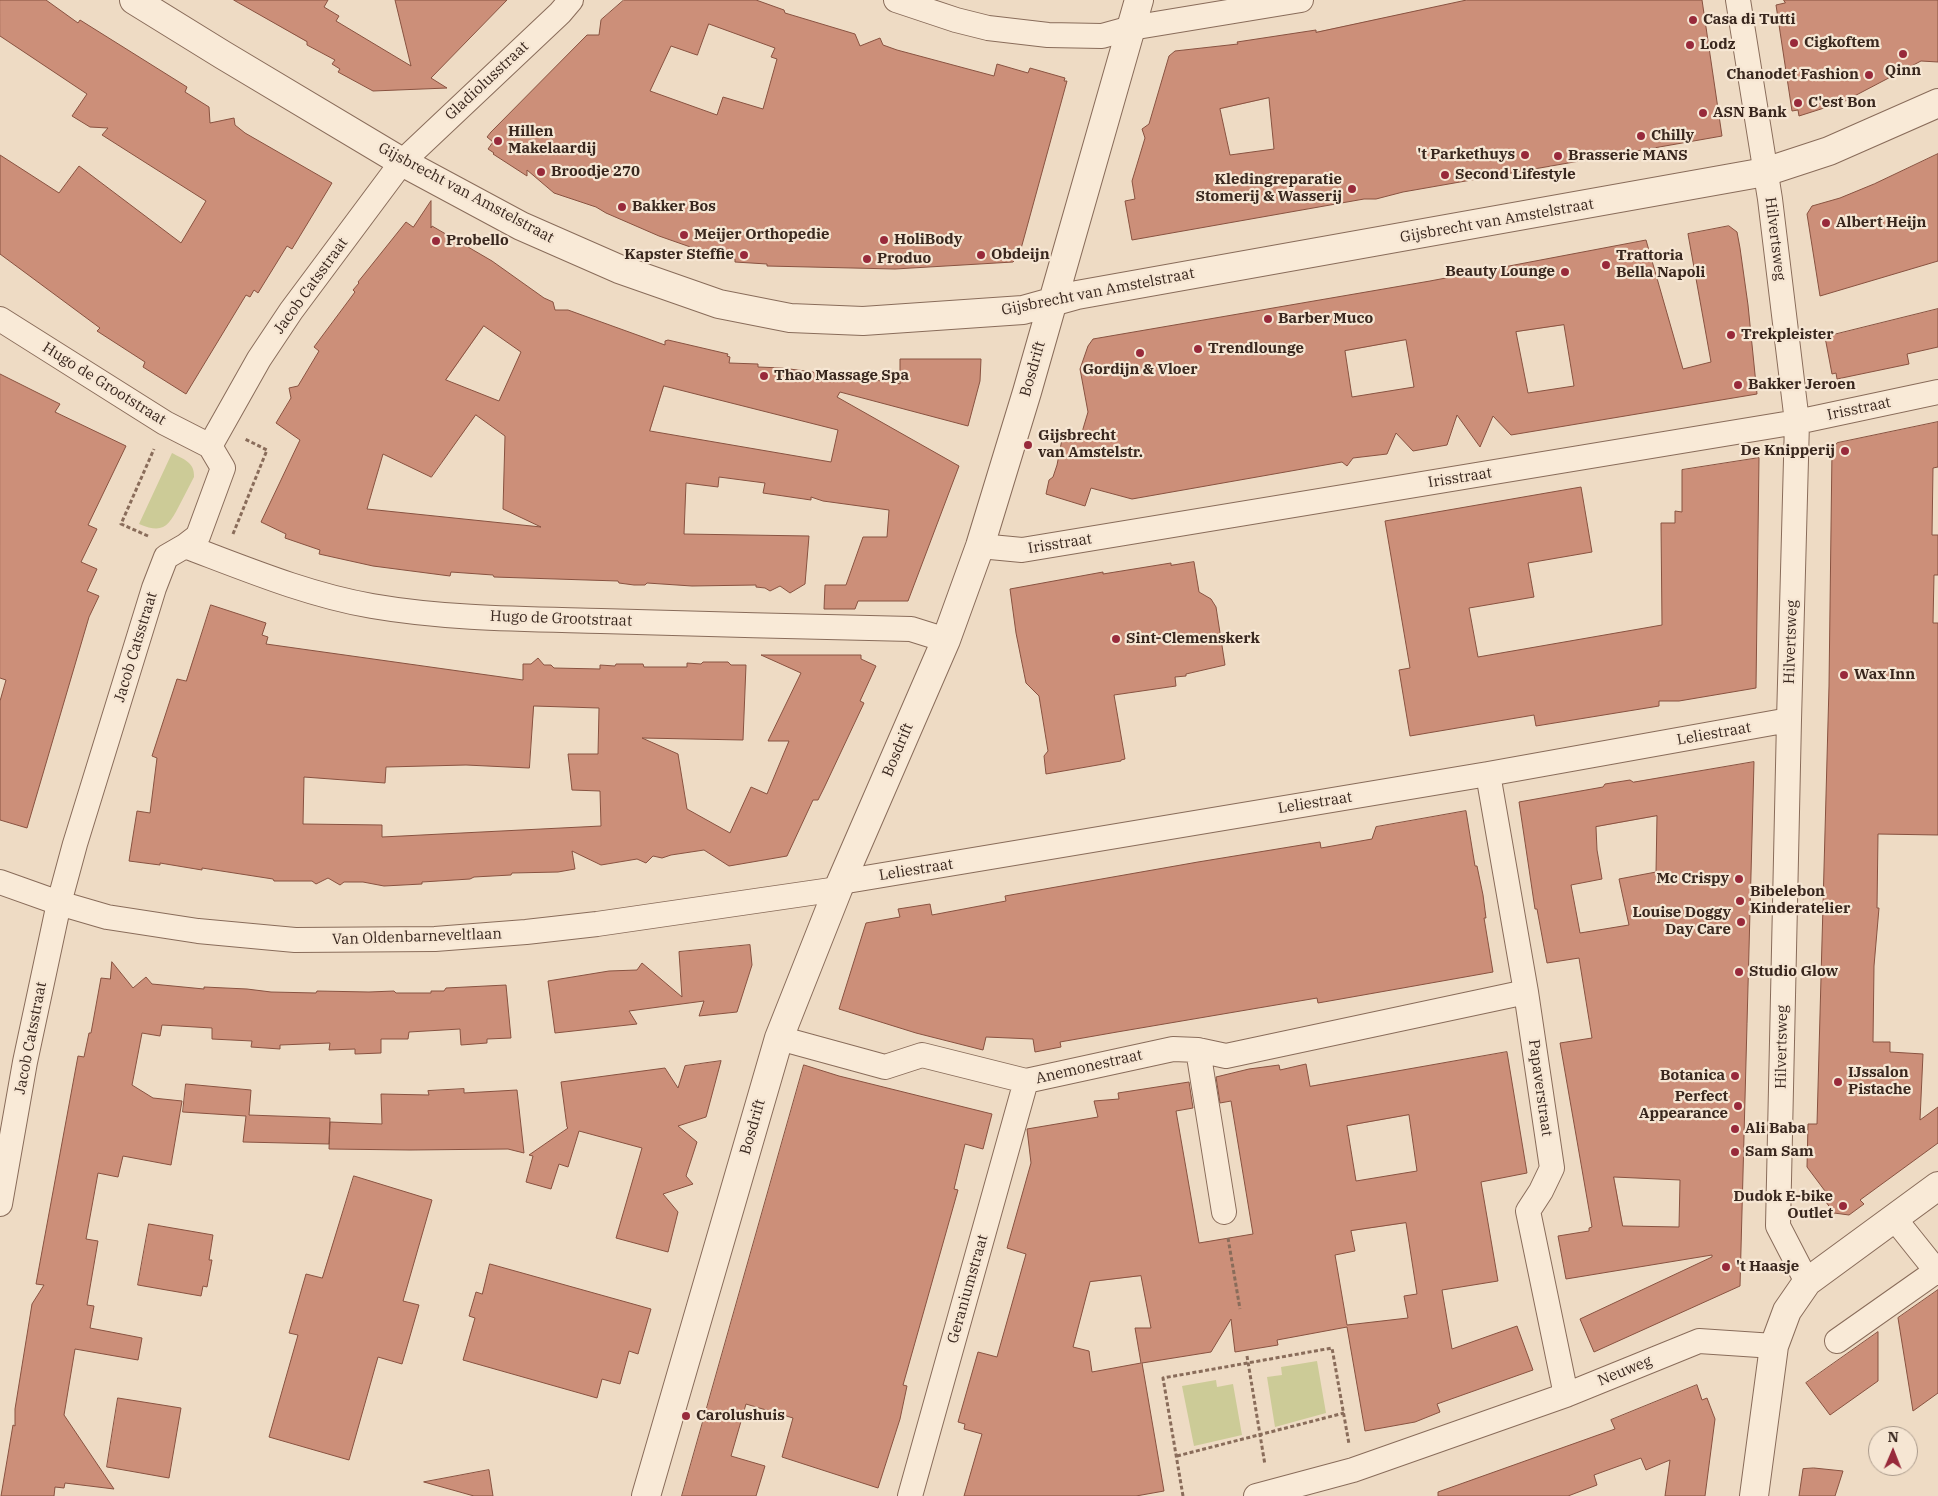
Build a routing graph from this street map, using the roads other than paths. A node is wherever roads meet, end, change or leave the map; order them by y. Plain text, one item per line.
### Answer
1 (134, 0) edge
2 (571, 0) edge
3 (896, 0) edge
4 (1139, 0) edge
5 (1301, 0) edge
6 (1738, 0) edge
7 (1130, 28) junction
8 (1938, 103) edge
9 (402, 162) junction
10 (1766, 172) junction
11 (1053, 302) junction
12 (0, 319) edge
13 (1938, 392) edge
14 (1797, 422) junction
15 (210, 446) junction
16 (980, 546) junction
17 (182, 548) junction
18 (946, 640) junction
19 (1789, 720) junction
20 (1488, 774) junction
21 (0, 882) edge
22 (839, 886) junction
23 (59, 903) junction
24 (1526, 992) junction
25 (779, 1038) junction
26 (1198, 1050) junction
27 (1026, 1081) junction
28 (1938, 1186) edge
29 (0, 1204) edge
30 (1224, 1212) road end
31 (1894, 1218) junction
32 (1937, 1273) edge
33 (1807, 1282) junction
34 (1837, 1341) dead end
35 (1774, 1346) junction
36 (1566, 1395) junction
37 (1266, 1495) edge
38 (646, 1496) edge
39 (910, 1496) edge
40 (1754, 1496) edge

1 - 9 street, Gijsbrecht van Amstelstraat
2 - 9 street, Gladiolusstraat
3 - 7 street
4 - 7 street, Bosdrift
5 - 7 street
6 - 10 street, Hilvertsweg
7 - 11 street, Bosdrift
8 - 10 street, Gijsbrecht van Amstelstraat
9 - 11 street, Gijsbrecht van Amstelstraat
9 - 15 street, Jacob Catsstraat
10 - 11 street, Gijsbrecht van Amstelstraat
10 - 14 street, Hilvertsweg
11 - 16 street, Bosdrift
12 - 15 street, Hugo de Grootstraat
13 - 14 street, Irisstraat
14 - 16 street, Irisstraat
14 - 19 street, Hilvertsweg
15 - 17 street, Jacob Catsstraat
16 - 18 street, Bosdrift
17 - 18 street, Hugo de Grootstraat
17 - 23 street, Jacob Catsstraat
18 - 22 street, Bosdrift
19 - 20 street, Leliestraat
19 - 33 street, Hilvertsweg
20 - 22 street, Leliestraat
20 - 24 street, Papaverstraat
21 - 23 street, Van Oldenbarneveltlaan
22 - 23 street, Van Oldenbarneveltlaan
22 - 25 street, Bosdrift
23 - 29 street, Jacob Catsstraat
24 - 26 street, Anemonestraat
24 - 36 street, Papaverstraat
25 - 27 street, Anemonestraat
25 - 38 street, Bosdrift
26 - 27 street, Anemonestraat
26 - 30 street
27 - 39 street, Geraniumstraat
28 - 31 street
31 - 32 street
31 - 33 street
32 - 34 street
33 - 35 street
35 - 36 street, Neuweg
35 - 40 street
36 - 37 street, Neuweg

